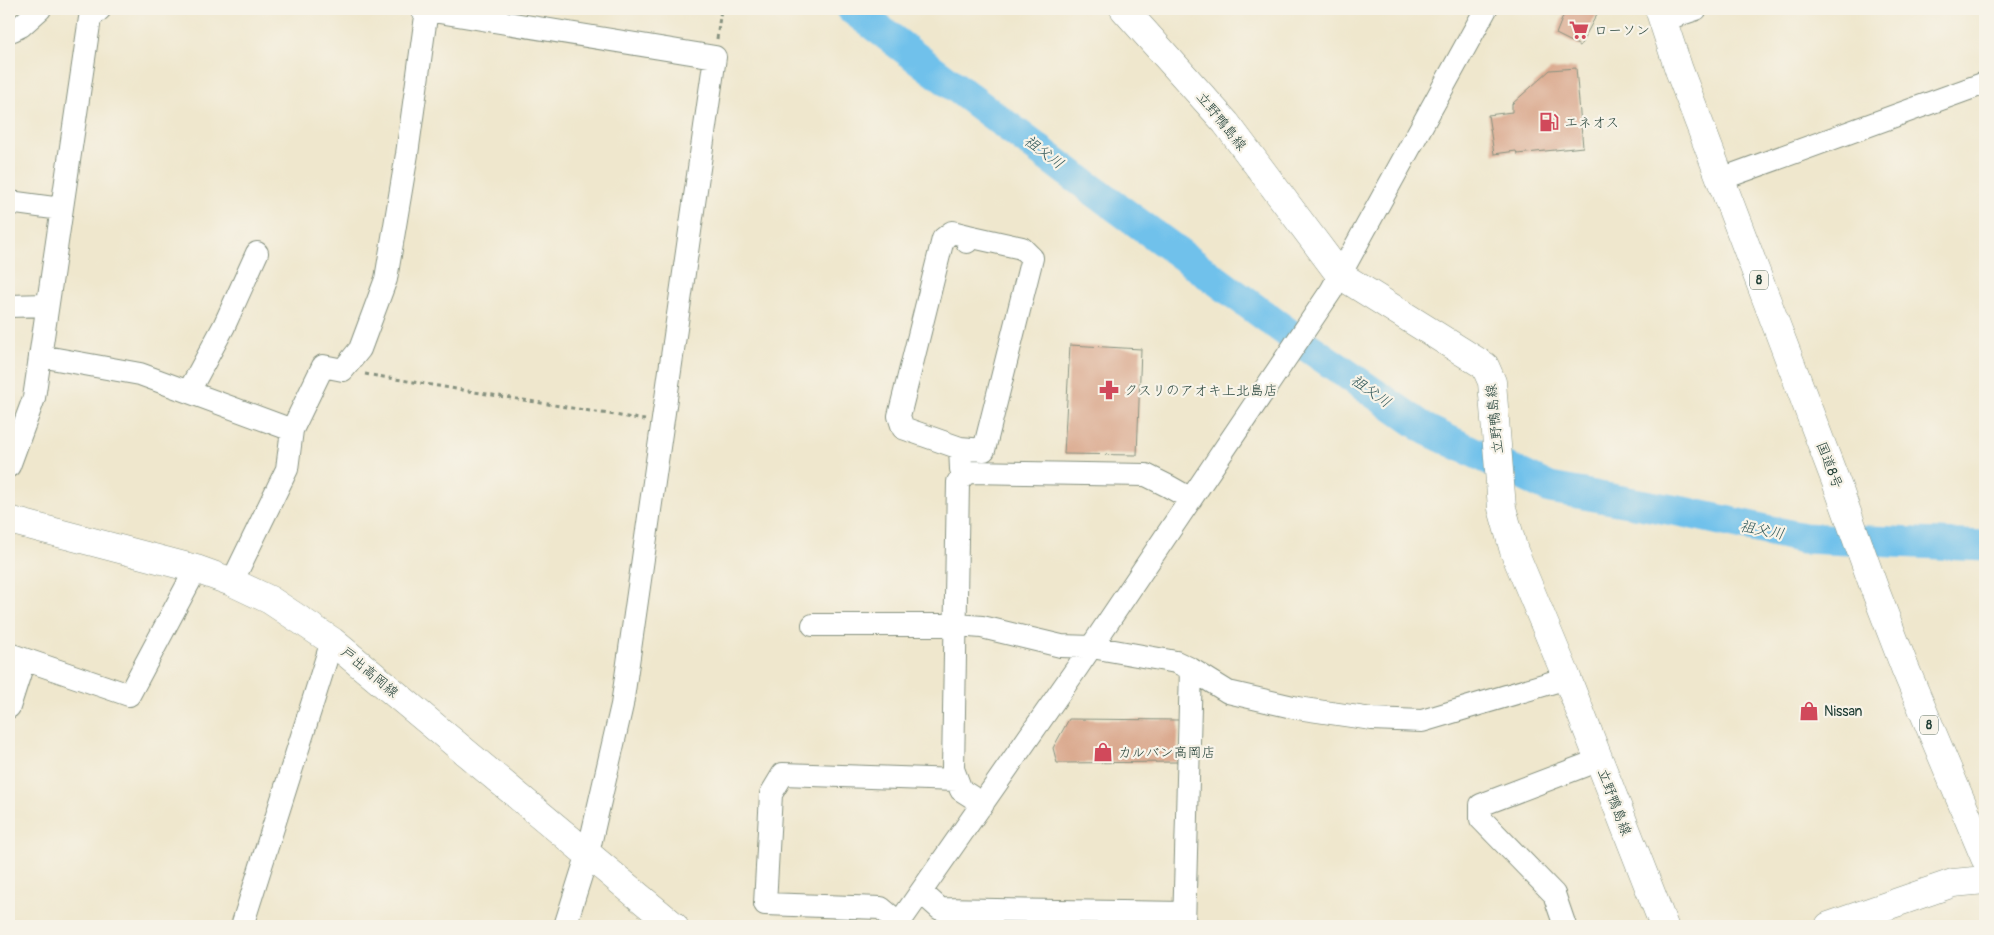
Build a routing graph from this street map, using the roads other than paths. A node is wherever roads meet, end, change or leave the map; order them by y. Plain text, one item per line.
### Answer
1 (40, 9) edge
2 (100, 9) edge
3 (425, 9) edge
4 (1124, 9) edge
5 (1486, 9) edge
6 (1696, 9) edge
7 (1658, 13) edge
8 (9, 28) edge
9 (1985, 82) edge
10 (1721, 179) junction
11 (9, 202) edge
12 (61, 209) junction
13 (258, 253) dead end
14 (1335, 283) junction
15 (47, 305) junction
16 (9, 306) edge
17 (40, 356) junction
18 (189, 392) junction
19 (292, 430) junction
20 (960, 448) junction
21 (9, 466) edge
22 (964, 475) junction
23 (1191, 499) junction
24 (9, 520) edge
25 (196, 569) junction
26 (232, 582) junction
27 (957, 625) junction
28 (827, 628) dead end
29 (332, 642) junction
30 (1092, 647) junction
31 (17, 657) edge
32 (1191, 669) junction
33 (1567, 678) junction
34 (9, 707) edge
35 (1599, 760) junction
36 (957, 780) junction
37 (983, 804) junction
38 (588, 853) junction
39 (1985, 858) edge
40 (1985, 880) edge
41 (921, 892) junction
42 (1184, 920) edge
43 (898, 925) edge
44 (242, 926) edge
45 (565, 926) edge
46 (674, 926) edge
47 (1566, 926) edge
48 (1664, 926) edge
49 (1830, 926) edge

1 - 8 street
2 - 12 street
3 - 19 street
3 - 38 street
4 - 14 main road, 立野鴨島線
5 - 14 street
6 - 7 street
7 - 10 main road, 国道8号 / 8
9 - 10 street
10 - 39 main road, 国道8号 / 8
11 - 12 street
12 - 15 street
13 - 18 street
14 - 23 street
14 - 33 main road, 立野鴨島線
15 - 16 street
15 - 17 street
17 - 18 street
17 - 21 street
18 - 19 street
19 - 26 street
20 - 20 street
20 - 22 street
22 - 23 street
22 - 27 street
23 - 30 street
24 - 25 main road, 戸出高岡線
25 - 26 main road, 戸出高岡線
25 - 31 street
26 - 29 main road, 戸出高岡線
27 - 28 street
27 - 30 street
27 - 36 street
29 - 38 main road, 戸出高岡線
29 - 44 street
30 - 32 street
30 - 37 street
31 - 34 street
32 - 33 street
32 - 42 street
33 - 35 main road, 立野鴨島線
35 - 47 street
35 - 48 main road, 立野鴨島線
36 - 37 street
36 - 43 street
37 - 41 street
38 - 45 street
38 - 46 main road, 戸出高岡線
40 - 49 main road
41 - 42 street
41 - 43 street

